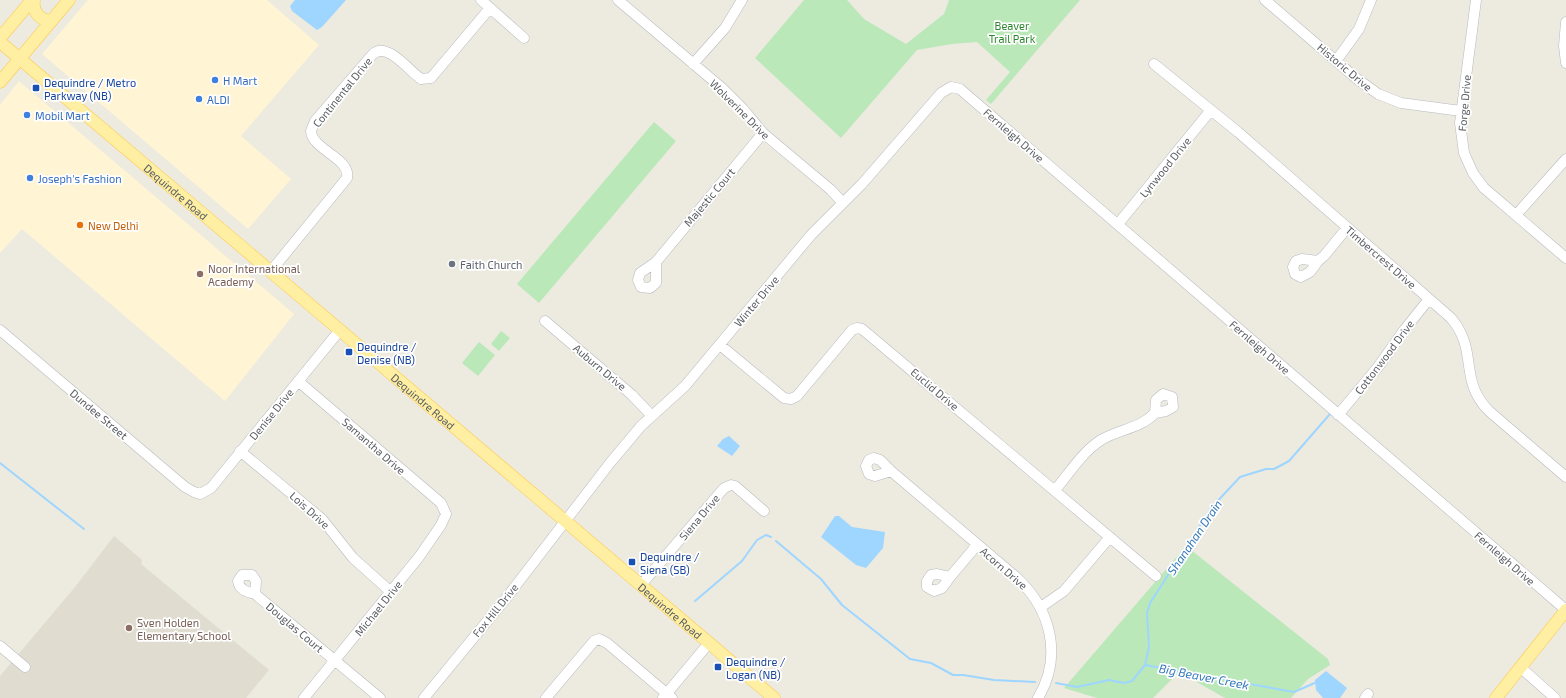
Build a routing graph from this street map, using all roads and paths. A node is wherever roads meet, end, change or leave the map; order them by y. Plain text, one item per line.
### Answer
1 (33, 0) edge
2 (69, 0) edge
3 (481, 0) edge
4 (742, 0) edge
5 (1265, 0) edge
6 (1371, 0) edge
7 (1476, 0) edge
8 (621, 1) edge
9 (490, 8) junction
10 (51, 21) junction
11 (1566, 22) edge
12 (0, 38) edge
13 (524, 38) dead end
14 (0, 42) edge
15 (20, 58) junction
16 (1336, 61) junction
17 (1566, 63) edge
18 (694, 64) junction
19 (1154, 64) dead end
20 (0, 82) edge
21 (952, 87) joint
22 (1211, 110) junction
23 (1461, 112) junction
24 (763, 133) junction
25 (1566, 159) edge
26 (843, 203) junction
27 (1516, 215) junction
28 (1118, 224) junction
29 (1347, 228) junction
30 (1566, 258) edge
31 (1318, 261) dead end
32 (656, 262) dead end
33 (271, 271) junction
34 (1429, 299) junction
35 (545, 321) dead end
36 (0, 330) edge
37 (340, 330) junction
38 (720, 345) junction
39 (298, 381) junction
40 (1155, 413) dead end
41 (1338, 415) junction
42 (652, 416) junction
43 (240, 451) junction
44 (891, 471) dead end
45 (1566, 477) edge
46 (1055, 490) junction
47 (200, 494) joint
48 (764, 511) dead end
49 (446, 514) joint
50 (565, 521) junction
51 (1110, 537) junction
52 (977, 545) junction
53 (1156, 576) dead end
54 (950, 577) dead end
55 (641, 585) junction
56 (391, 592) junction
57 (255, 594) dead end
58 (1041, 607) junction
59 (1566, 610) edge
60 (709, 643) junction
61 (0, 646) edge
62 (334, 661) junction
63 (25, 667) dead end
64 (1520, 667) junction
65 (667, 696) edge
66 (304, 698) edge
67 (380, 698) edge
68 (424, 698) edge
69 (546, 698) edge
70 (774, 698) edge
71 (1038, 698) edge
72 (1496, 698) edge
73 (1555, 698) edge

1 - 10 main road
1 - 12 main road
2 - 10 main road
3 - 9 street
4 - 18 street
5 - 16 street, Historic Drive
6 - 16 street
7 - 23 street, Forge Drive
8 - 18 street, Wolverine Drive
9 - 13 street
9 - 33 street, Continental Drive
10 - 15 main road
11 - 17 street
14 - 15 main road, Dequindre Road
15 - 20 main road
15 - 33 main road, Dequindre Road
16 - 23 street, Historic Drive
18 - 24 street, Wolverine Drive
19 - 22 street, Timbercrest Drive
21 - 26 street, Winter Drive
21 - 28 street, Fernleigh Drive
22 - 28 street, Lynwood Drive
22 - 29 street, Timbercrest Drive
23 - 27 street, Forge Drive
24 - 26 street, Wolverine Drive
24 - 32 street, Majestic Court
25 - 27 street
26 - 38 street, Winter Drive
27 - 30 street, Forge Drive
28 - 41 street, Fernleigh Drive
29 - 31 street
29 - 34 street, Timbercrest Drive
33 - 37 main road, Dequindre Road
34 - 41 street, Cottonwood Drive
34 - 45 street, Timbercrest Drive
35 - 42 street, Auburn Drive
36 - 47 street, Dundee Street
37 - 39 street, Denise Drive
37 - 50 main road, Dequindre Road
38 - 42 street, Winter Drive
38 - 46 street, Euclid Drive
39 - 43 street, Denise Drive
39 - 49 street, Samantha Drive
40 - 46 street
41 - 59 street, Fernleigh Drive
42 - 50 street, Winter Drive
43 - 47 street, Denise Drive
43 - 56 street, Lois Drive
44 - 52 street, Acorn Drive
46 - 51 street, Euclid Drive
48 - 55 street, Siena Drive
49 - 56 street, Michael Drive
50 - 55 main road, Dequindre Road
50 - 68 street, Fox Hill Drive
51 - 53 street, Euclid Drive
51 - 58 street
52 - 54 street
52 - 58 street, Acorn Drive
55 - 60 main road, Dequindre Road
56 - 62 street, Michael Drive
57 - 62 street, Douglas Court
58 - 71 street, Acorn Drive
59 - 64 main road
60 - 65 street
60 - 70 main road, Dequindre Road
61 - 63 street
62 - 66 street, Michael Drive
62 - 67 street, Douglas Court
64 - 72 main road
64 - 73 street
65 - 69 street

